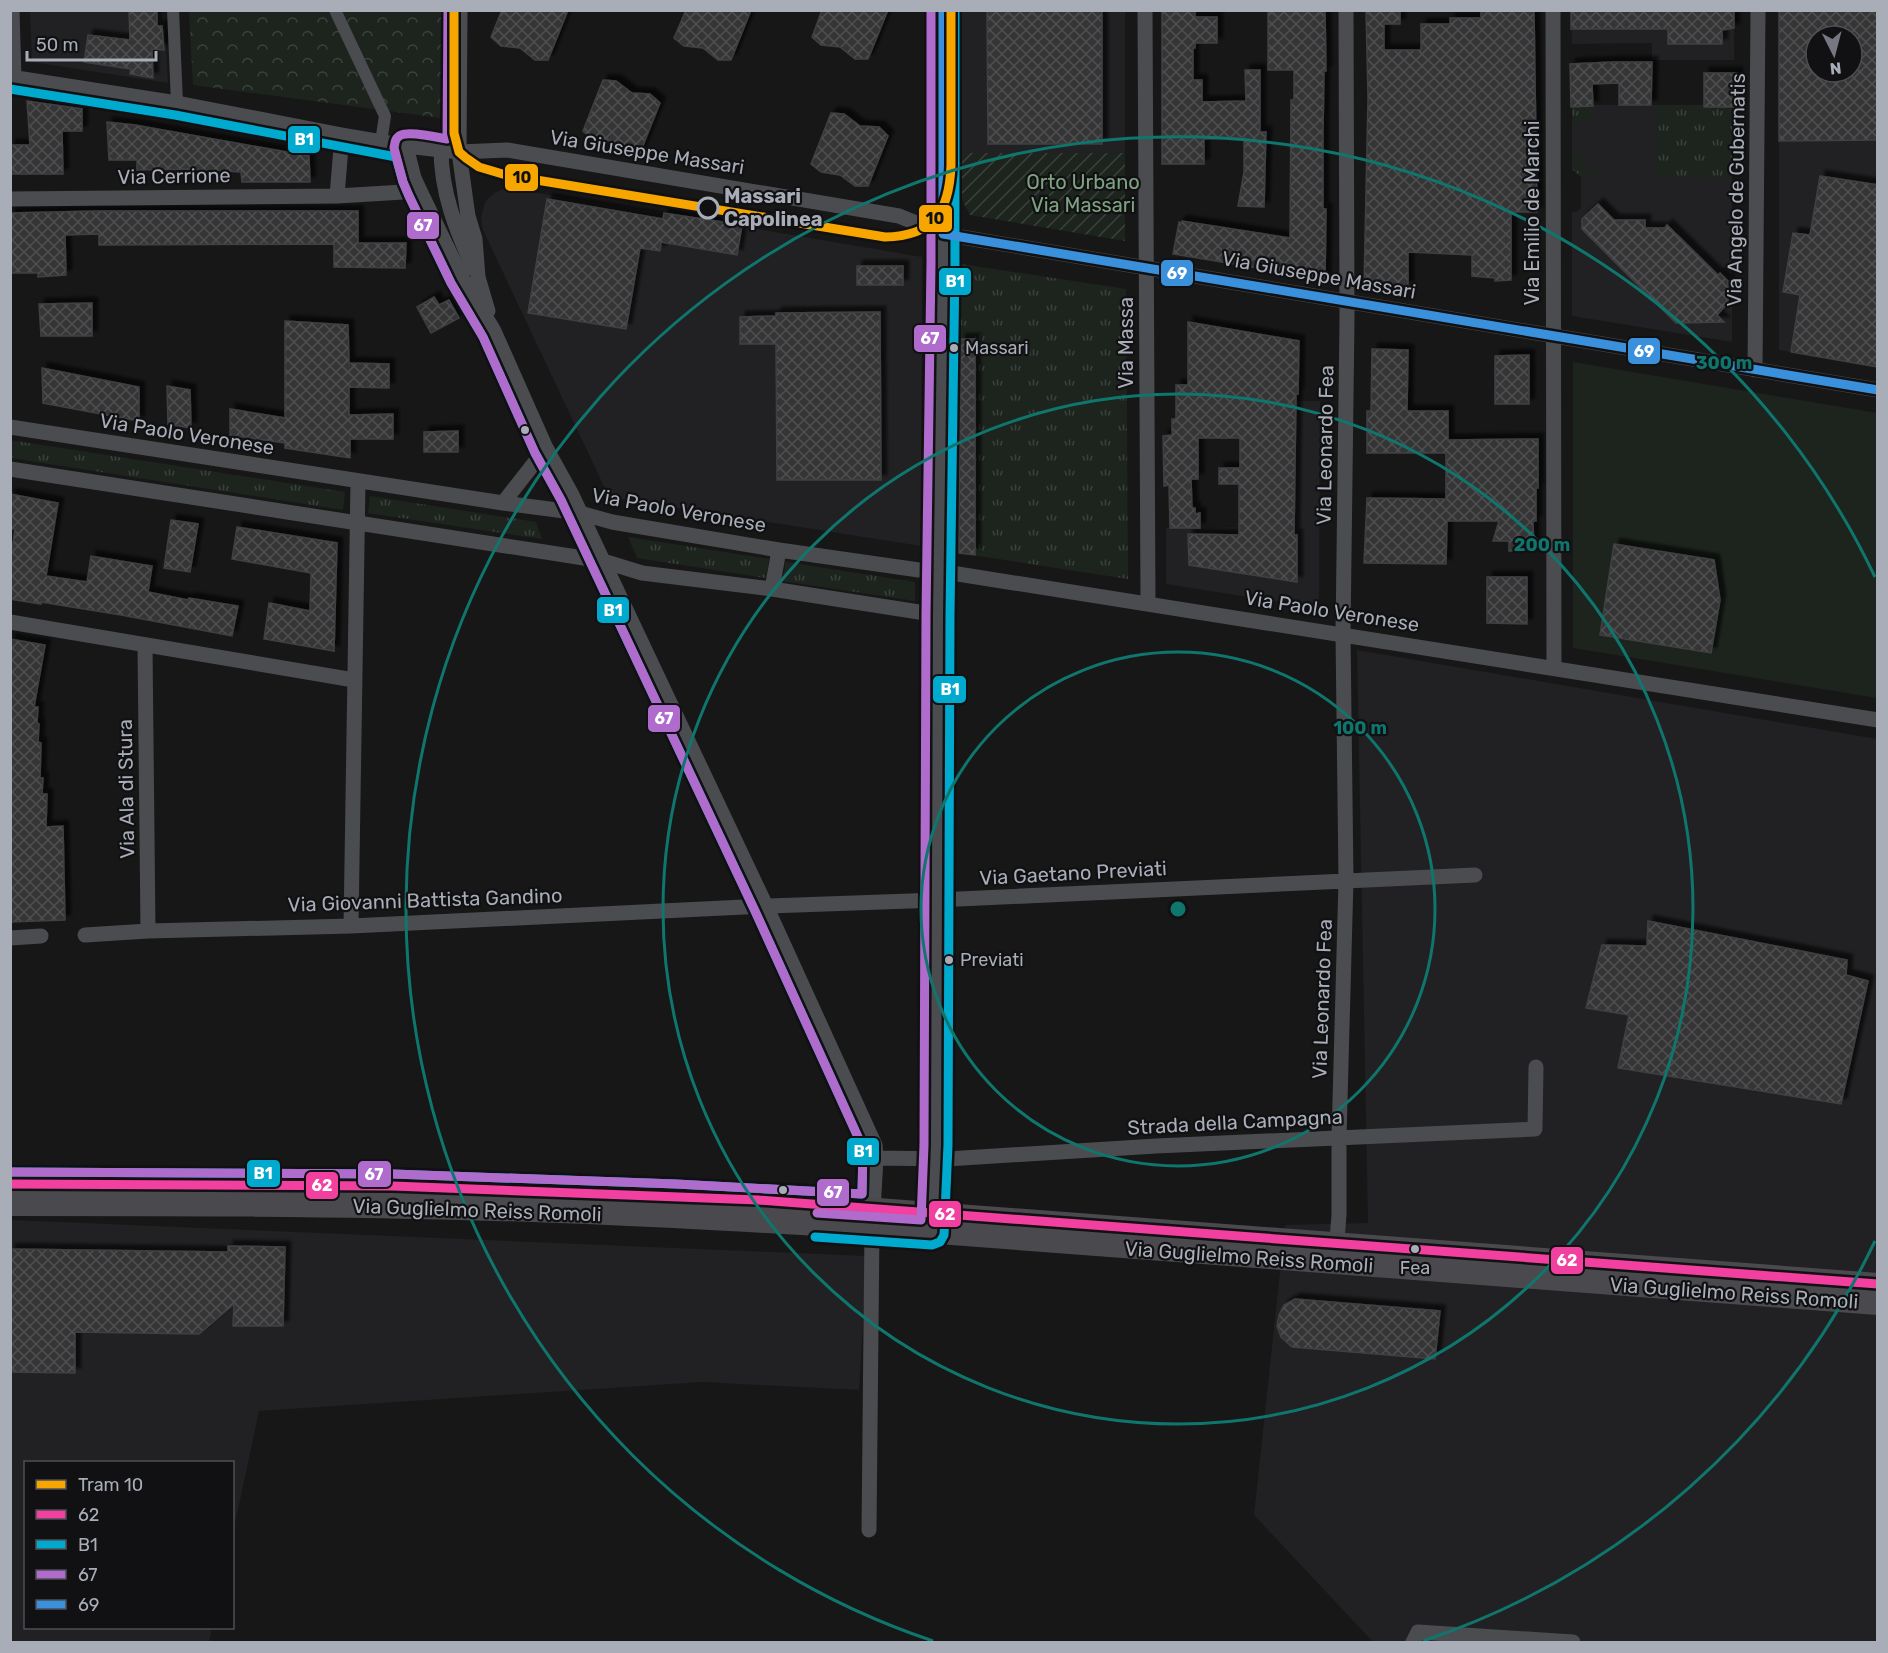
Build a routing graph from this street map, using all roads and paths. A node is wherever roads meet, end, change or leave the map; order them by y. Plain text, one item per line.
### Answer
1 (12, 10) edge
2 (173, 10) edge
3 (335, 10) edge
4 (460, 10) edge
5 (943, 10) edge
6 (1145, 10) edge
7 (1346, 10) edge
8 (1552, 10) edge
9 (1758, 10) edge
10 (12, 78) edge
11 (177, 103) junction
12 (342, 135) junction
13 (381, 142) junction
14 (406, 146) junction
15 (441, 149) junction
16 (459, 152) junction
17 (420, 191) junction
18 (337, 196) junction
19 (10, 199) edge
20 (943, 234) junction
21 (1146, 267) junction
22 (478, 277) junction
23 (1347, 300) junction
24 (494, 331) junction
25 (1552, 337) junction
26 (1755, 370) junction
27 (1878, 390) edge
28 (10, 428) edge
29 (546, 447) junction
30 (10, 469) edge
31 (358, 482) junction
32 (503, 503) junction
33 (580, 513) junction
34 (356, 522) junction
35 (779, 550) junction
36 (603, 561) junction
37 (939, 571) junction
38 (772, 589) junction
39 (1148, 603) junction
40 (938, 615) junction
41 (10, 621) edge
42 (1343, 634) junction
43 (145, 645) junction
44 (1554, 668) junction
45 (354, 680) junction
46 (1878, 720) edge
47 (1475, 874) dead end
48 (1346, 880) junction
49 (938, 900) junction
50 (766, 906) junction
51 (351, 926) junction
52 (148, 931) junction
53 (85, 935) dead end
54 (41, 936) dead end
55 (10, 938) edge
56 (1536, 1067) dead end
57 (1339, 1138) junction
58 (876, 1158) junction
59 (935, 1159) junction
60 (10, 1184) edge
61 (10, 1205) edge
62 (872, 1218) junction
63 (933, 1223) junction
64 (1336, 1253) junction
65 (1878, 1284) edge
66 (1878, 1304) edge
67 (869, 1530) dead end
68 (1413, 1642) edge
69 (1573, 1642) edge

1 - 10 street
2 - 11 street
3 - 13 street
4 - 16 street
5 - 20 street
6 - 21 street, Via Massa
7 - 23 street, Via Leonardo Fea
8 - 25 street, Via Emilio de Marchi
9 - 26 street, Via Angelo de Gubernatis
10 - 11 street, Via Giuseppe Massari
11 - 12 street, Via Giuseppe Massari
12 - 13 street, Via Giuseppe Massari
12 - 18 street
13 - 14 street, Via Giuseppe Massari
14 - 15 street, Via Giuseppe Massari
14 - 17 street
15 - 16 street, Via Giuseppe Massari
15 - 22 street
16 - 20 street, Via Giuseppe Massari
16 - 22 street
17 - 18 street, Via Cerrione
17 - 24 street
18 - 19 street, Via Cerrione
20 - 21 street, Via Giuseppe Massari
20 - 37 street
21 - 23 street, Via Giuseppe Massari
21 - 39 street, Via Massa
22 - 24 street
23 - 25 street, Via Giuseppe Massari
23 - 42 street, Via Leonardo Fea
24 - 29 street
25 - 26 street, Via Giuseppe Massari
25 - 44 street, Via Emilio de Marchi
26 - 27 street, Via Giuseppe Massari
28 - 31 street, Via Paolo Veronese
29 - 32 street
29 - 33 street
30 - 34 street
31 - 32 street, Via Paolo Veronese
31 - 34 street
32 - 33 street, Via Paolo Veronese
33 - 35 street, Via Paolo Veronese
33 - 36 street
34 - 36 street
34 - 45 street
35 - 37 street, Via Paolo Veronese
35 - 38 street, Via Paolo Veronese
36 - 38 street
36 - 50 street
37 - 39 street, Via Paolo Veronese
37 - 40 street
38 - 40 street
39 - 42 street, Via Paolo Veronese
40 - 49 street
41 - 43 street
42 - 44 street, Via Paolo Veronese
42 - 48 street, Via Leonardo Fea
43 - 45 street
43 - 52 street, Via Ala di Stura
44 - 46 street, Via Paolo Veronese
45 - 51 street
47 - 48 street
48 - 49 street, Via Gaetano Previati
48 - 57 street, Via Leonardo Fea
49 - 50 street, Via Gaetano Previati
49 - 59 street
50 - 51 street, Via Giovanni Battista Gandino
50 - 58 street
51 - 52 street, Via Giovanni Battista Gandino
52 - 53 street, Via Giovanni Battista Gandino
54 - 55 street
56 - 57 street, Strada della Campagna
57 - 59 street, Strada della Campagna
57 - 64 street, Via Leonardo Fea
58 - 59 street, Strada della Campagna
58 - 62 street
59 - 63 street
60 - 62 main road, Via Guglielmo Reiss Romoli
61 - 62 main road, Via Guglielmo Reiss Romoli
62 - 63 main road, Via Guglielmo Reiss Romoli
62 - 67 street
63 - 64 main road, Via Guglielmo Reiss Romoli
64 - 65 main road, Via Guglielmo Reiss Romoli
64 - 66 main road, Via Guglielmo Reiss Romoli
68 - 69 street

